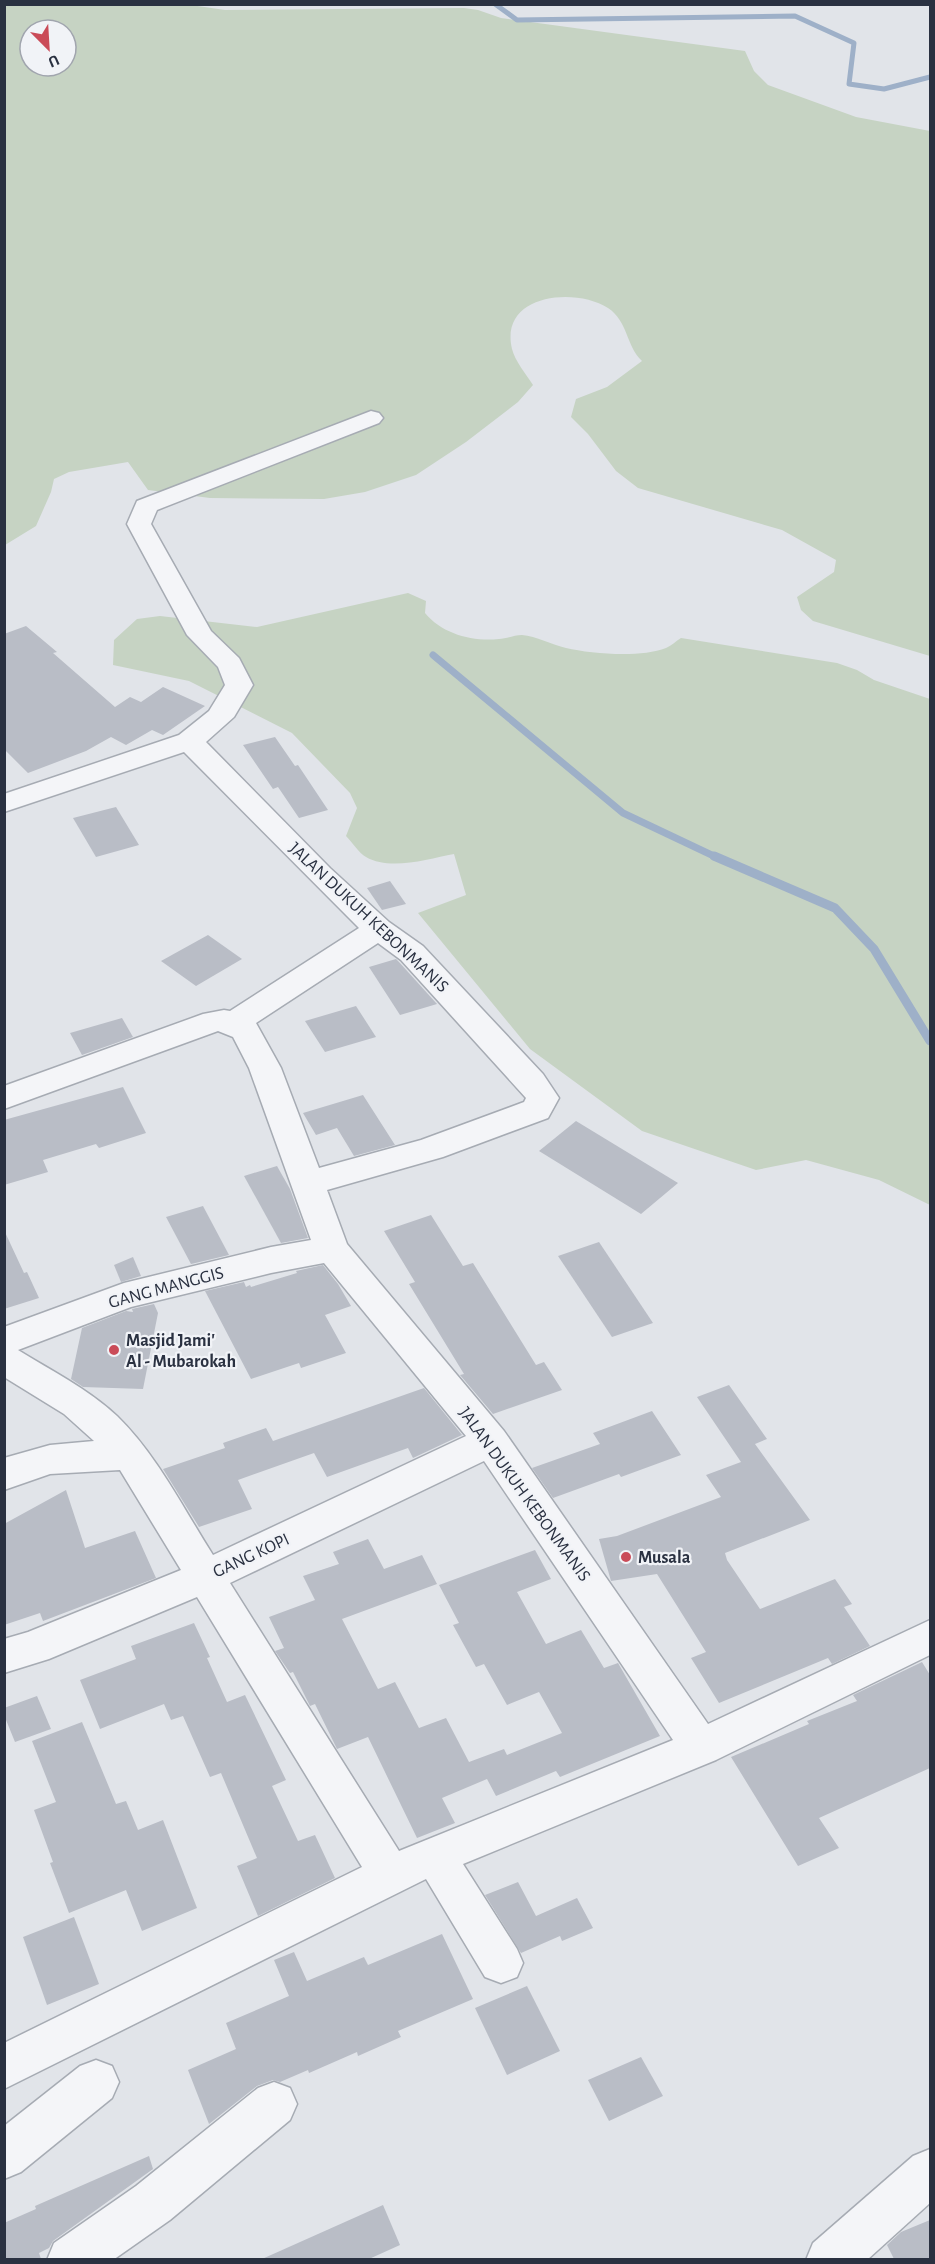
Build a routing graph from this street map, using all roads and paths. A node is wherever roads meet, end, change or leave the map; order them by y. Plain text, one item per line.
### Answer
1 (371, 418) dead end
2 (189, 741) junction
3 (4, 804) edge
4 (378, 929) junction
5 (234, 1023) junction
6 (4, 1098) edge
7 (309, 1183) junction
8 (332, 1249) junction
9 (4, 1341) edge
10 (4, 1359) edge
11 (491, 1441) junction
12 (130, 1455) junction
13 (4, 1475) edge
14 (207, 1576) junction
15 (930, 1637) edge
16 (4, 1656) edge
17 (701, 1747) junction
18 (435, 1856) junction
19 (390, 1874) junction
20 (501, 1963) dead end
21 (4, 2067) edge
22 (96, 2082) dead end
23 (274, 2104) dead end
24 (4, 2156) edge
25 (930, 2172) edge
26 (71, 2259) edge
27 (830, 2259) edge

1 - 2 street
2 - 3 street
2 - 4 street, JALAN DUKUH KEBONMANIS
4 - 5 street
4 - 7 street, JALAN DUKUH KEBONMANIS
5 - 6 street
5 - 7 street, JALAN DUKUH KEBONMANIS
7 - 8 street, JALAN DUKUH KEBONMANIS
8 - 9 street, GANG MANGGIS
8 - 11 street, JALAN DUKUH KEBONMANIS
10 - 12 street
11 - 14 street, GANG KOPI
11 - 17 street, JALAN DUKUH KEBONMANIS
12 - 13 street
12 - 14 street
14 - 16 street, GANG KOPI
14 - 19 street
15 - 17 street
17 - 18 street
18 - 19 street
18 - 20 street
19 - 21 street
22 - 24 street
23 - 26 street
25 - 27 street

